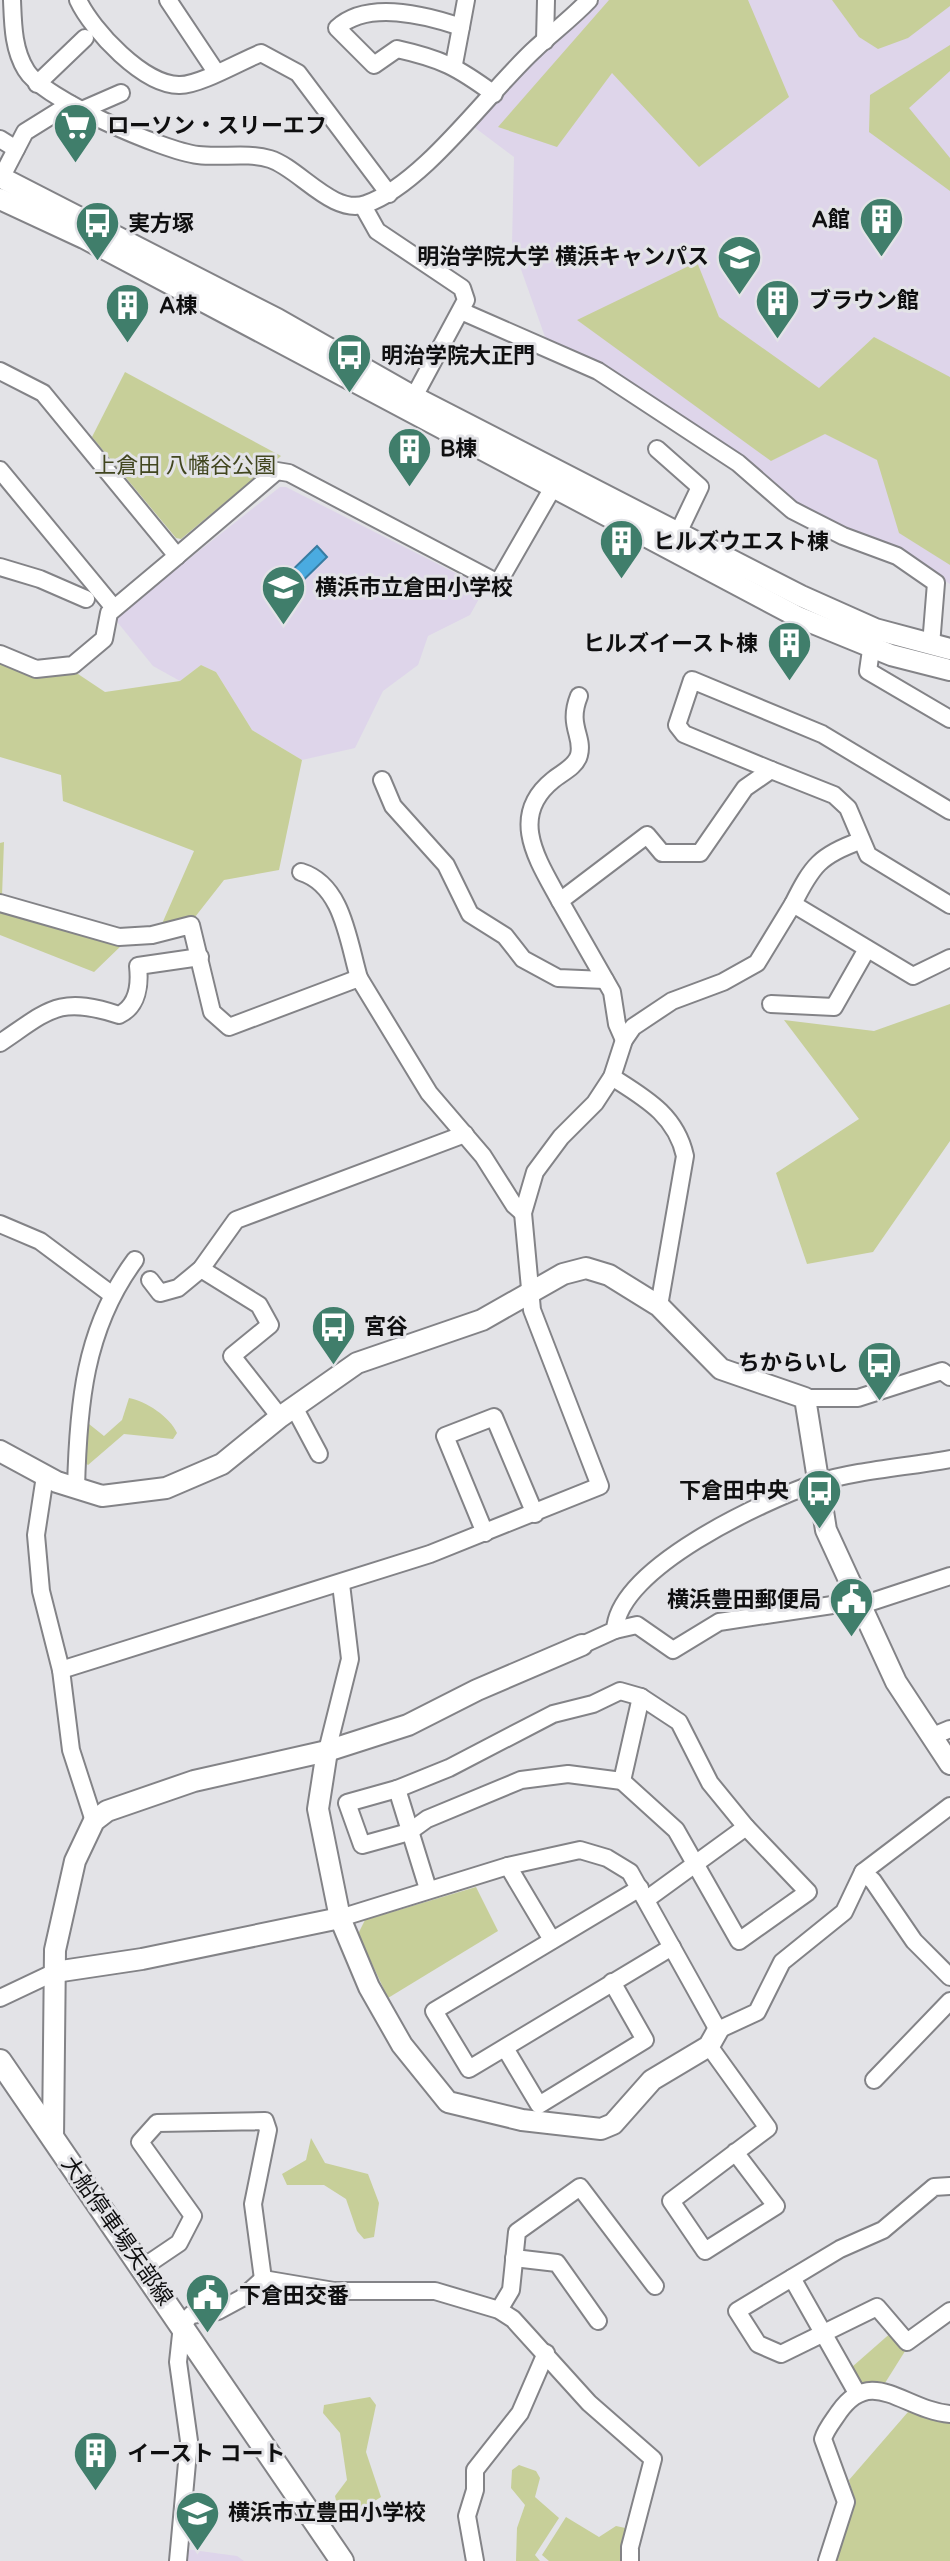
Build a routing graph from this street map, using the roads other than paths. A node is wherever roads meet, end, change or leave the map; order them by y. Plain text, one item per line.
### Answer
1 (12, 0) edge
2 (78, 0) edge
3 (168, 0) edge
4 (466, 0) edge
5 (546, 0) edge
6 (589, 0) edge
7 (461, 27) junction
8 (85, 38) dead end
9 (545, 41) junction
10 (454, 64) junction
11 (216, 72) junction
12 (37, 84) junction
13 (121, 93) dead end
14 (494, 94) junction
15 (76, 107) junction
16 (0, 139) edge
17 (16, 149) junction
18 (0, 178) edge
19 (389, 194) junction
20 (0, 199) edge
21 (363, 206) junction
22 (461, 311) junction
23 (0, 371) edge
24 (410, 404) junction
25 (657, 449) dead end
26 (0, 470) edge
27 (557, 480) junction
28 (678, 533) junction
29 (177, 556) junction
30 (0, 567) edge
31 (86, 599) dead end
32 (114, 608) junction
33 (873, 638) junction
34 (940, 647) edge
35 (0, 654) edge
36 (950, 670) edge
37 (579, 696) dead end
38 (950, 719) edge
39 (771, 770) junction
40 (382, 780) dead end
41 (950, 811) edge
42 (860, 841) junction
43 (301, 872) dead end
44 (560, 901) junction
45 (0, 903) edge
46 (793, 904) junction
47 (950, 905) edge
48 (867, 949) junction
49 (200, 957) junction
50 (950, 958) edge
51 (359, 978) junction
52 (605, 980) junction
53 (771, 1004) dead end
54 (624, 1040) junction
55 (0, 1043) edge
56 (612, 1077) junction
57 (465, 1134) junction
58 (523, 1213) junction
59 (0, 1224) edge
60 (135, 1260) dead end
61 (201, 1269) junction
62 (150, 1280) dead end
63 (111, 1294) junction
64 (531, 1295) junction
65 (659, 1306) junction
66 (947, 1370) edge
67 (805, 1398) junction
68 (287, 1412) junction
69 (0, 1451) edge
70 (319, 1454) dead end
71 (950, 1459) edge
72 (45, 1476) junction
73 (817, 1483) junction
74 (76, 1489) junction
75 (535, 1514) junction
76 (485, 1533) junction
77 (950, 1576) edge
78 (341, 1584) junction
79 (839, 1604) dead end
80 (862, 1605) junction
81 (615, 1630) junction
82 (582, 1645) joint
83 (61, 1670) junction
84 (641, 1697) junction
85 (942, 1732) edge
86 (327, 1751) junction
87 (950, 1764) edge
88 (622, 1781) junction
89 (397, 1789) junction
90 (950, 1806) edge
91 (94, 1821) junction
92 (746, 1827) junction
93 (409, 1832) junction
94 (697, 1863) junction
95 (508, 1866) junction
96 (863, 1872) junction
97 (428, 1889) junction
98 (643, 1893) junction
99 (340, 1918) junction
100 (552, 1940) junction
101 (672, 1947) junction
102 (55, 1972) junction
103 (950, 1977) edge
104 (612, 1982) junction
105 (0, 1998) edge
106 (950, 2001) edge
107 (714, 2038) junction
108 (505, 2048) junction
109 (0, 2061) edge
110 (874, 2080) dead end
111 (53, 2139) junction
112 (735, 2152) junction
113 (950, 2186) edge
114 (514, 2258) junction
115 (142, 2268) junction
116 (792, 2278) junction
117 (263, 2279) junction
118 (655, 2286) dead end
119 (499, 2310) junction
120 (950, 2311) edge
121 (598, 2321) dead end
122 (182, 2325) junction
123 (826, 2334) junction
124 (546, 2353) junction
125 (857, 2393) junction
126 (950, 2414) edge
127 (178, 2561) edge
128 (342, 2561) edge
129 (475, 2561) edge
130 (630, 2561) edge
131 (827, 2561) edge

1 - 12 street
2 - 11 street
3 - 11 street
4 - 7 street
5 - 9 street
6 - 9 street
7 - 10 street
7 - 10 street
8 - 12 street
9 - 14 street
10 - 14 street
11 - 19 street
12 - 15 street
13 - 15 street
14 - 19 street
15 - 17 street
15 - 21 street
16 - 17 street
17 - 18 street
18 - 24 street
19 - 21 street
20 - 24 street
21 - 22 street
22 - 24 street
22 - 34 street
23 - 29 street
24 - 27 street
25 - 28 street
26 - 32 street
27 - 28 street
27 - 29 street
27 - 33 street
28 - 33 street
29 - 32 street
30 - 31 street
32 - 35 street
33 - 34 street
33 - 36 street
33 - 38 street
37 - 44 street
39 - 41 street
39 - 42 street
39 - 44 street
40 - 52 street
42 - 46 street
42 - 47 street
43 - 51 street
44 - 52 street
45 - 49 street
46 - 48 street
46 - 54 street
48 - 50 street
48 - 53 street
49 - 51 street
49 - 55 street
51 - 57 street
52 - 54 street
54 - 56 street
56 - 58 street
56 - 65 street
57 - 58 street
57 - 61 street
58 - 64 street
59 - 63 street
60 - 63 street
61 - 62 street
61 - 68 street
63 - 74 street
64 - 65 street
64 - 68 street
64 - 75 street
65 - 67 street
66 - 67 street
67 - 73 street
68 - 70 street
68 - 74 street
69 - 72 street
71 - 73 street
72 - 74 street
72 - 83 street
73 - 80 street
73 - 81 street
75 - 76 street
75 - 76 street
76 - 78 street
77 - 80 street
78 - 83 street
78 - 86 street
79 - 81 street
80 - 85 street
81 - 82 street
82 - 86 street
83 - 91 street
84 - 88 street
84 - 89 street
84 - 92 street
85 - 87 street
86 - 91 street
86 - 99 street
88 - 93 street
88 - 94 street
89 - 93 street
89 - 93 street
90 - 96 street
91 - 102 street
92 - 94 street
92 - 94 street
93 - 97 street
94 - 98 street
95 - 97 street
95 - 98 street
95 - 100 street
96 - 103 street
96 - 107 street
97 - 99 street
98 - 100 street
98 - 101 street
99 - 102 street
99 - 107 street
100 - 108 street
101 - 104 street
101 - 107 street
102 - 105 street
102 - 111 street
104 - 108 street
104 - 108 street
106 - 110 street
107 - 112 street
109 - 111 main road, 大船停車場矢部線
111 - 115 main road, 大船停車場矢部線
112 - 112 street
113 - 116 street
114 - 118 street
114 - 119 street
114 - 121 street
115 - 117 street
115 - 122 main road, 大船停車場矢部線
116 - 123 street
116 - 123 street
117 - 119 street
117 - 122 street
119 - 124 street
120 - 123 street
122 - 127 street
122 - 128 main road, 大船停車場矢部線
123 - 125 street
124 - 129 street
124 - 130 street
125 - 126 street
125 - 131 street

